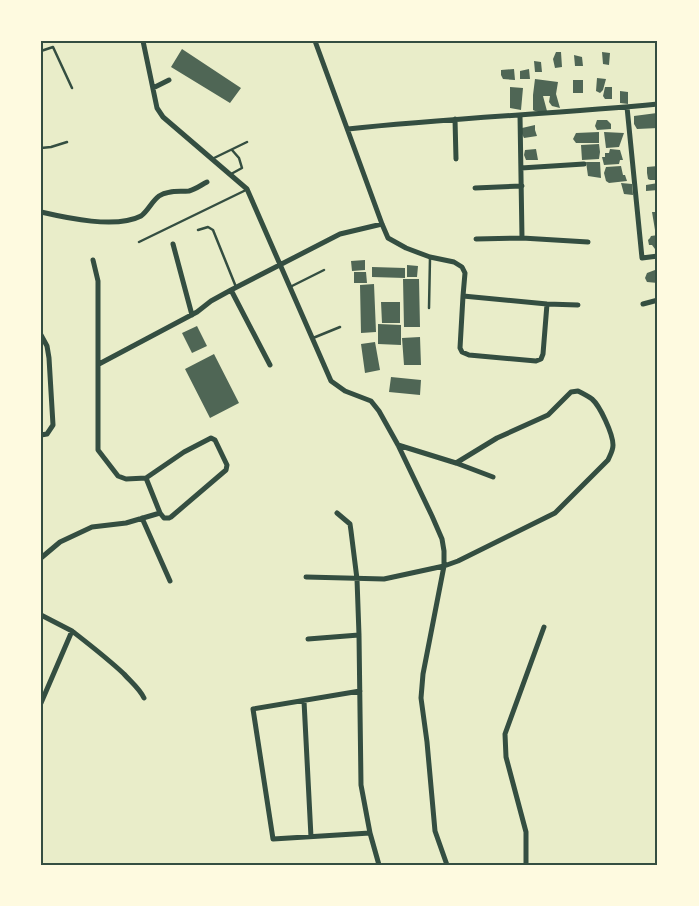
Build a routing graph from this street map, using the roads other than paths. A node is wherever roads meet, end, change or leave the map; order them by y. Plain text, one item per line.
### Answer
1 (143, 41) edge
2 (315, 41) edge
3 (41, 50) edge
4 (169, 80) dead end
5 (72, 88) dead end
6 (153, 88) junction
7 (658, 104) edge
8 (627, 107) junction
9 (520, 115) junction
10 (454, 119) junction
11 (348, 129) junction
12 (67, 142) dead end
13 (247, 142) dead end
14 (41, 148) edge
15 (231, 150) junction
16 (456, 158) dead end
17 (212, 159) junction
18 (584, 164) dead end
19 (521, 168) junction
20 (231, 174) junction
21 (207, 182) dead end
22 (522, 186) junction
23 (475, 188) dead end
24 (247, 189) junction
25 (41, 212) edge
26 (382, 224) junction
27 (198, 230) dead end
28 (522, 238) junction
29 (476, 239) dead end
30 (139, 242) dead end
31 (588, 242) dead end
32 (173, 244) dead end
33 (658, 256) edge
34 (430, 257) junction
35 (92, 260) dead end
36 (280, 265) junction
37 (324, 270) dead end
38 (290, 287) junction
39 (234, 289) junction
40 (463, 296) junction
41 (658, 300) edge
42 (547, 304) junction
43 (643, 304) dead end
44 (578, 305) dead end
45 (429, 308) dead end
46 (192, 315) junction
47 (340, 327) dead end
48 (41, 335) edge
49 (313, 338) junction
50 (99, 364) junction
51 (270, 365) dead end
52 (41, 435) edge
53 (398, 445) junction
54 (456, 463) junction
55 (493, 477) dead end
56 (146, 478) junction
57 (160, 513) junction
58 (337, 513) dead end
59 (142, 518) junction
60 (41, 558) edge
61 (444, 566) junction
62 (306, 577) dead end
63 (357, 579) junction
64 (170, 581) dead end
65 (41, 615) edge
66 (544, 628) dead end
67 (72, 631) junction
68 (359, 635) junction
69 (308, 639) dead end
70 (360, 691) junction
71 (144, 698) dead end
72 (304, 701) junction
73 (41, 703) edge
74 (370, 833) junction
75 (311, 837) junction
76 (379, 865) edge
77 (447, 865) edge
78 (526, 865) edge

1 - 6 street
2 - 11 street
3 - 5 lane
4 - 6 street
6 - 17 street
7 - 8 street
8 - 9 street
8 - 33 street
9 - 10 street
9 - 19 street
10 - 11 street
10 - 16 street
11 - 26 street
12 - 14 lane
13 - 15 lane
15 - 17 lane
15 - 20 lane
17 - 20 street
18 - 19 street
19 - 22 street
20 - 24 street
21 - 25 street
22 - 23 street
22 - 28 street
24 - 30 lane
24 - 36 street
26 - 34 street
26 - 36 street
27 - 39 lane
28 - 29 street
28 - 31 street
32 - 46 street
34 - 40 street
34 - 45 lane
35 - 50 street
36 - 38 street
36 - 39 street
37 - 38 lane
38 - 49 street
39 - 46 street
39 - 51 street
40 - 42 street
40 - 42 street
41 - 43 street
42 - 44 street
46 - 50 street
47 - 49 lane
48 - 52 street
49 - 53 street
50 - 56 street
53 - 54 street
53 - 61 street
54 - 55 street
54 - 61 street
56 - 57 street
56 - 57 street
57 - 59 street
58 - 63 street
59 - 60 street
59 - 64 street
61 - 63 street
61 - 77 street
62 - 63 street
63 - 68 street
65 - 67 street
66 - 78 street
67 - 71 street
67 - 73 street
68 - 69 street
68 - 70 street
70 - 72 street
70 - 74 street
72 - 75 street
72 - 75 street
74 - 75 street
74 - 76 street

